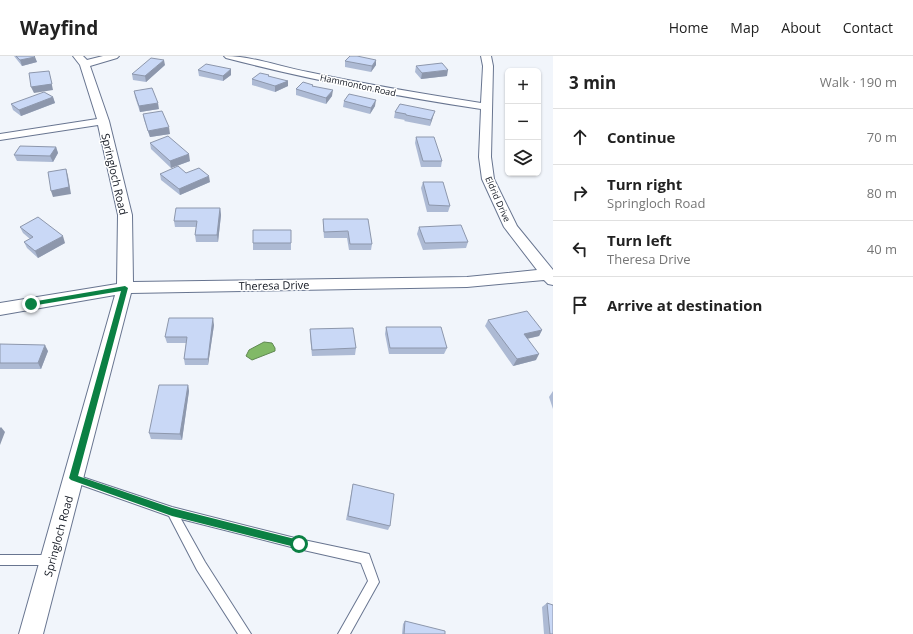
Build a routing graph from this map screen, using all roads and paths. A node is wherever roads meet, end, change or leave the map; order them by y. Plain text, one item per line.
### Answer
1 (114, 56) edge
2 (229, 56) edge
3 (486, 56) edge
4 (82, 60) edge
5 (487, 107) junction
6 (103, 121) junction
7 (0, 137) edge
8 (551, 277) edge
9 (125, 288) junction
10 (0, 310) edge
11 (73, 478) junction
12 (172, 512) junction
13 (0, 560) edge
14 (51, 560) junction
15 (31, 634) edge
16 (244, 634) edge
17 (344, 634) edge

1 - 4 street
2 - 5 street, Hammonton Road
3 - 5 street, Eldrid Drive
4 - 6 street, Springloch Road
5 - 8 street, Eldrid Drive
6 - 7 street
6 - 9 street, Springloch Road
8 - 9 street, Theresa Drive
9 - 10 street, Theresa Drive
9 - 11 street, Springloch Road
11 - 12 lane
11 - 14 street, Springloch Road
12 - 16 lane
12 - 17 lane
13 - 14 lane
14 - 15 street, Springloch Road

